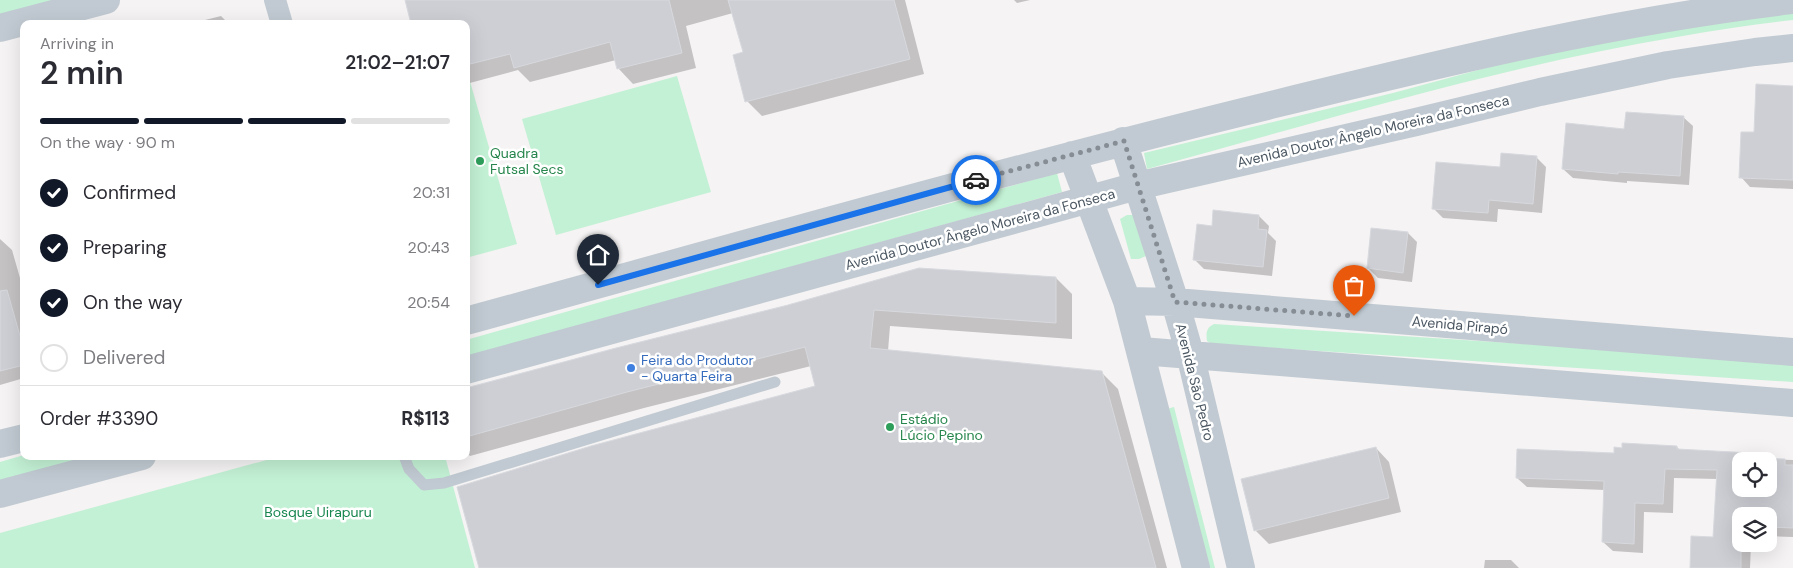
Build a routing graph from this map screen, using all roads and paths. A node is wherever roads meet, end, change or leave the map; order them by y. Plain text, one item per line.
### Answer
1 (106, 0) edge
2 (275, 0) edge
3 (1793, 0) edge
4 (30, 20) edge
5 (281, 20) edge
6 (20, 23) edge
7 (0, 28) edge
8 (1793, 48) edge
9 (1124, 141) junction
10 (1072, 155) junction
11 (1137, 186) junction
12 (1088, 200) junction
13 (1127, 301) junction
14 (1175, 302) junction
15 (470, 320) edge
16 (1141, 351) junction
17 (1793, 352) edge
18 (1190, 354) junction
19 (470, 369) edge
20 (776, 382) dead end
21 (1793, 404) edge
22 (20, 439) edge
23 (0, 444) edge
24 (127, 460) edge
25 (406, 460) edge
26 (0, 494) edge
27 (1196, 568) edge
28 (1240, 568) edge

1 - 4 street
2 - 5 street
3 - 9 street
6 - 7 street
8 - 11 street, Avenida Doutor Ângelo Moreira da Fonseca
9 - 10 street
9 - 11 street, Avenida São Pedro
10 - 12 street
10 - 15 street
11 - 12 street, Avenida Doutor Ângelo Moreira da Fonseca
11 - 14 street, Avenida São Pedro
12 - 13 street
12 - 19 street, Avenida Doutor Ângelo Moreira da Fonseca
13 - 14 street, Avenida Pirapó
13 - 16 street
14 - 17 street, Avenida Pirapó
14 - 18 street, Avenida São Pedro
16 - 18 street
16 - 27 street
18 - 21 street
18 - 28 street, Avenida São Pedro
20 - 25 lane
22 - 23 street
24 - 26 street

